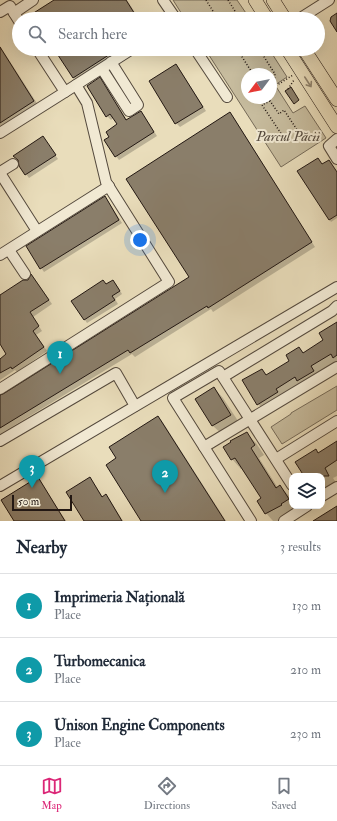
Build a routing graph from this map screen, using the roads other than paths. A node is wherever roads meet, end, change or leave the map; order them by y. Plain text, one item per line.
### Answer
1 (33, 0) edge
2 (163, 0) edge
3 (255, 0) edge
4 (273, 0) edge
5 (329, 0) edge
6 (0, 12) edge
7 (13, 12) edge
8 (21, 12) edge
9 (171, 12) edge
10 (263, 12) edge
11 (281, 12) edge
12 (310, 12) edge
13 (42, 56) edge
14 (121, 56) edge
15 (200, 56) edge
16 (291, 56) edge
17 (309, 56) edge
18 (111, 62) junction
19 (102, 68) junction
20 (76, 85) junction
21 (65, 92) junction
22 (227, 97) dead end
23 (337, 100) edge
24 (337, 127) edge
25 (0, 133) edge
26 (337, 139) edge
27 (337, 159) edge
28 (13, 164) dead end
29 (0, 173) edge
30 (109, 186) junction
31 (38, 231) junction
32 (4, 252) edge
33 (25, 274) dead end
34 (337, 287) edge
35 (337, 306) edge
36 (337, 366) edge
37 (223, 377) junction
38 (0, 389) edge
39 (135, 406) junction
40 (250, 419) junction
41 (337, 421) edge
42 (0, 441) edge
43 (204, 447) junction
44 (276, 459) junction
45 (289, 480) edge
46 (0, 486) edge
47 (337, 487) edge
48 (325, 494) edge
49 (302, 509) edge
50 (251, 521) edge
51 (284, 521) edge

1 - 8 lane
2 - 9 lane
3 - 10 main road
4 - 11 main road
5 - 12 lane
6 - 7 lane
13 - 21 lane
14 - 18 lane
15 - 22 lane
16 -> 24 main road
17 - 23 main road
18 - 19 lane
18 - 19 lane
19 - 20 lane
20 - 21 lane
20 - 30 lane
21 - 25 lane
26 - 27 lane
28 - 29 lane
29 - 31 lane
30 - 31 lane
30 - 38 lane
31 - 32 lane
32 - 33 lane
34 - 39 lane
35 - 37 lane
36 - 40 lane
37 - 40 lane
37 - 43 lane
39 - 42 lane
39 - 46 lane
40 - 43 lane
40 - 44 lane
41 - 44 lane
43 - 50 lane
44 - 45 lane
47 - 48 lane
49 - 51 lane

